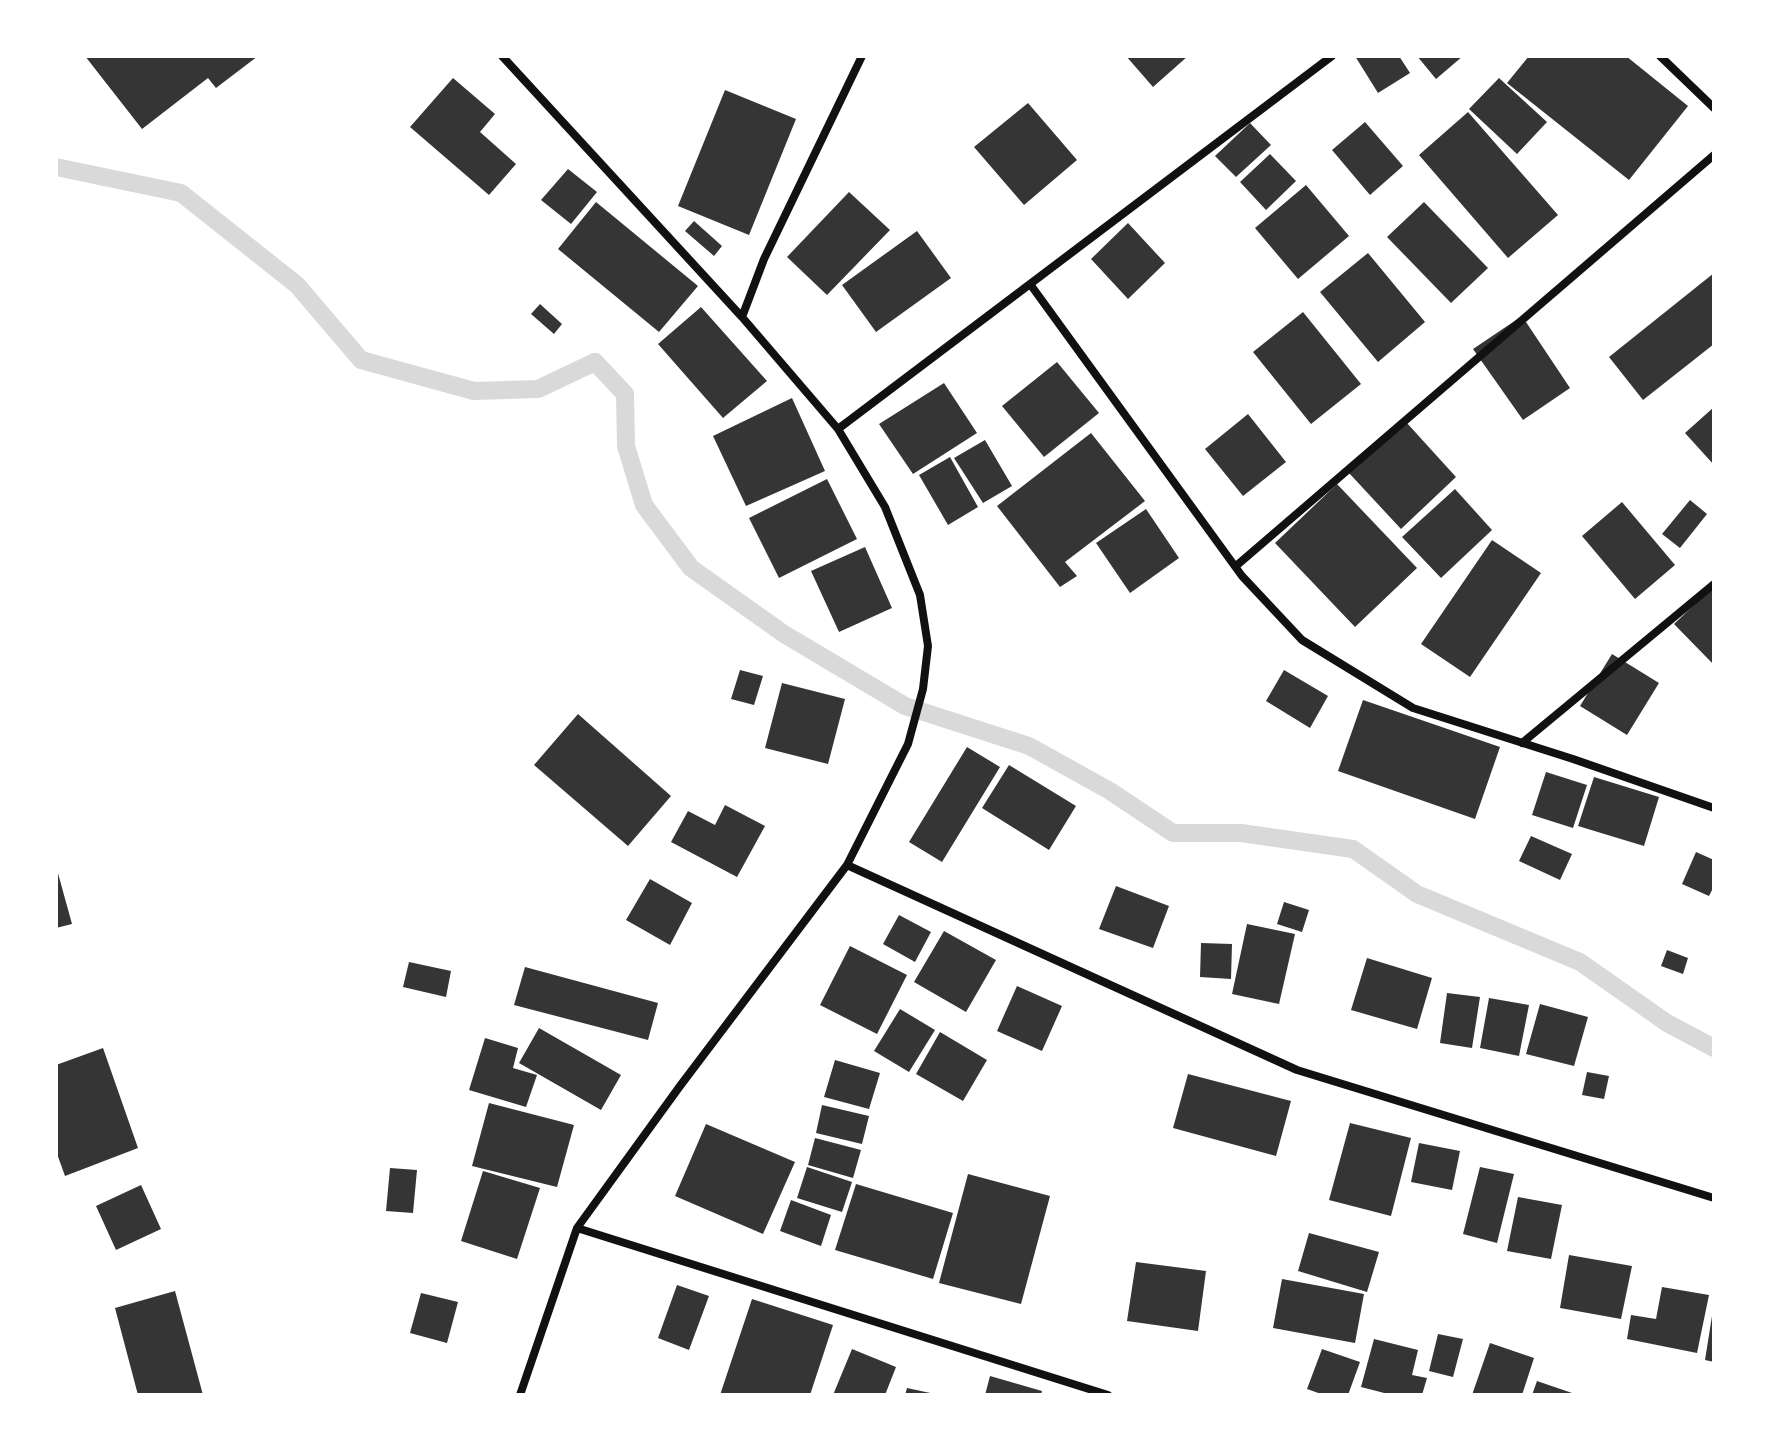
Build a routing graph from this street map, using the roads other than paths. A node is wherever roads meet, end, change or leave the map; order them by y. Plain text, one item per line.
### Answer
1 (502, 56) edge
2 (862, 56) edge
3 (1332, 56) edge
4 (1660, 56) edge
5 (1714, 108) edge
6 (1714, 155) edge
7 (1030, 284) junction
8 (742, 317) junction
9 (838, 429) junction
10 (1236, 566) junction
11 (1714, 584) edge
12 (1522, 743) junction
13 (1714, 808) edge
14 (847, 865) junction
15 (1714, 1198) edge
16 (577, 1228) junction
17 (520, 1395) edge
18 (1108, 1395) edge

1 - 8 street
2 - 8 street
3 - 7 street
4 - 5 street
6 - 10 street
7 - 9 street
7 - 10 street
8 - 9 street
9 - 14 street
10 - 12 street
11 - 12 street
12 - 13 street
14 - 15 street
14 - 16 street
16 - 17 street
16 - 18 street

